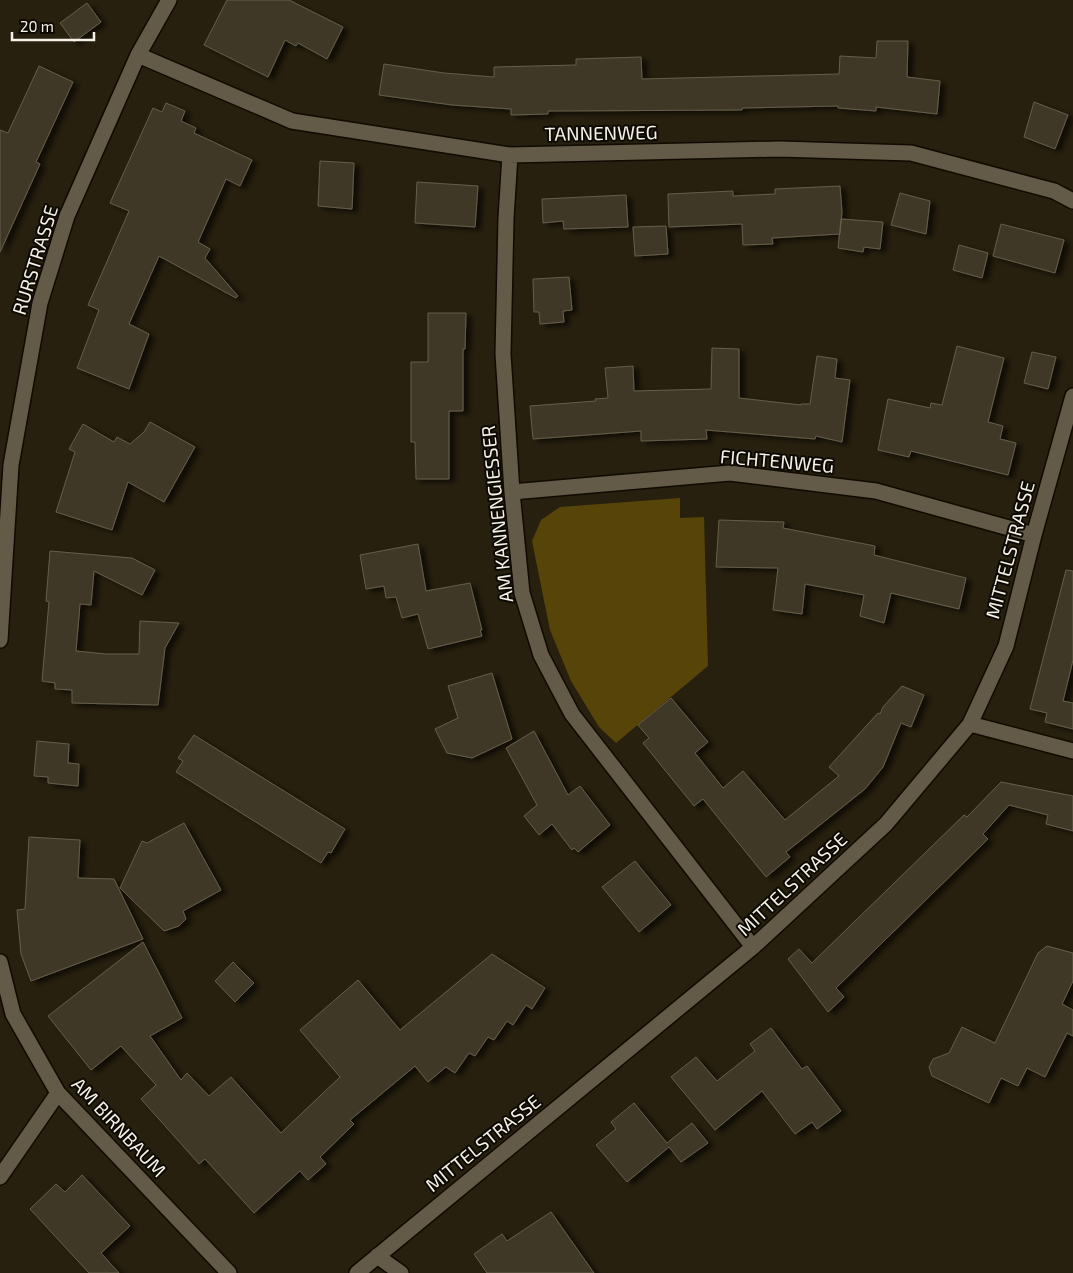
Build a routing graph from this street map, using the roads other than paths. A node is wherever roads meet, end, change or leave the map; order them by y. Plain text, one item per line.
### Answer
1 (169, 0) edge
2 (138, 55) junction
3 (510, 155) junction
4 (1073, 201) edge
5 (1073, 396) edge
6 (512, 492) junction
7 (1034, 536) junction
8 (0, 640) edge
9 (970, 724) junction
10 (1073, 751) edge
11 (753, 947) junction
12 (0, 962) edge
13 (58, 1093) junction
14 (0, 1177) edge
15 (377, 1256) junction
16 (229, 1273) edge
17 (357, 1273) edge
18 (401, 1273) edge

1 - 2 street, RURSTRASSE
2 - 3 street, TANNENWEG
2 - 8 street, RURSTRASSE
3 - 4 street, TANNENWEG
3 - 6 street, AM KANNENGIESSER
5 - 7 street, MITTELSTRASSE
6 - 7 street, FICHTENWEG
6 - 11 street, AM KANNENGIESSER
7 - 9 street, MITTELSTRASSE
9 - 10 street
9 - 11 street, MITTELSTRASSE
11 - 15 street, MITTELSTRASSE
12 - 13 street, AM BIRNBAUM
13 - 14 street
13 - 16 street, AM BIRNBAUM
15 - 17 street, MITTELSTRASSE
15 - 18 street

